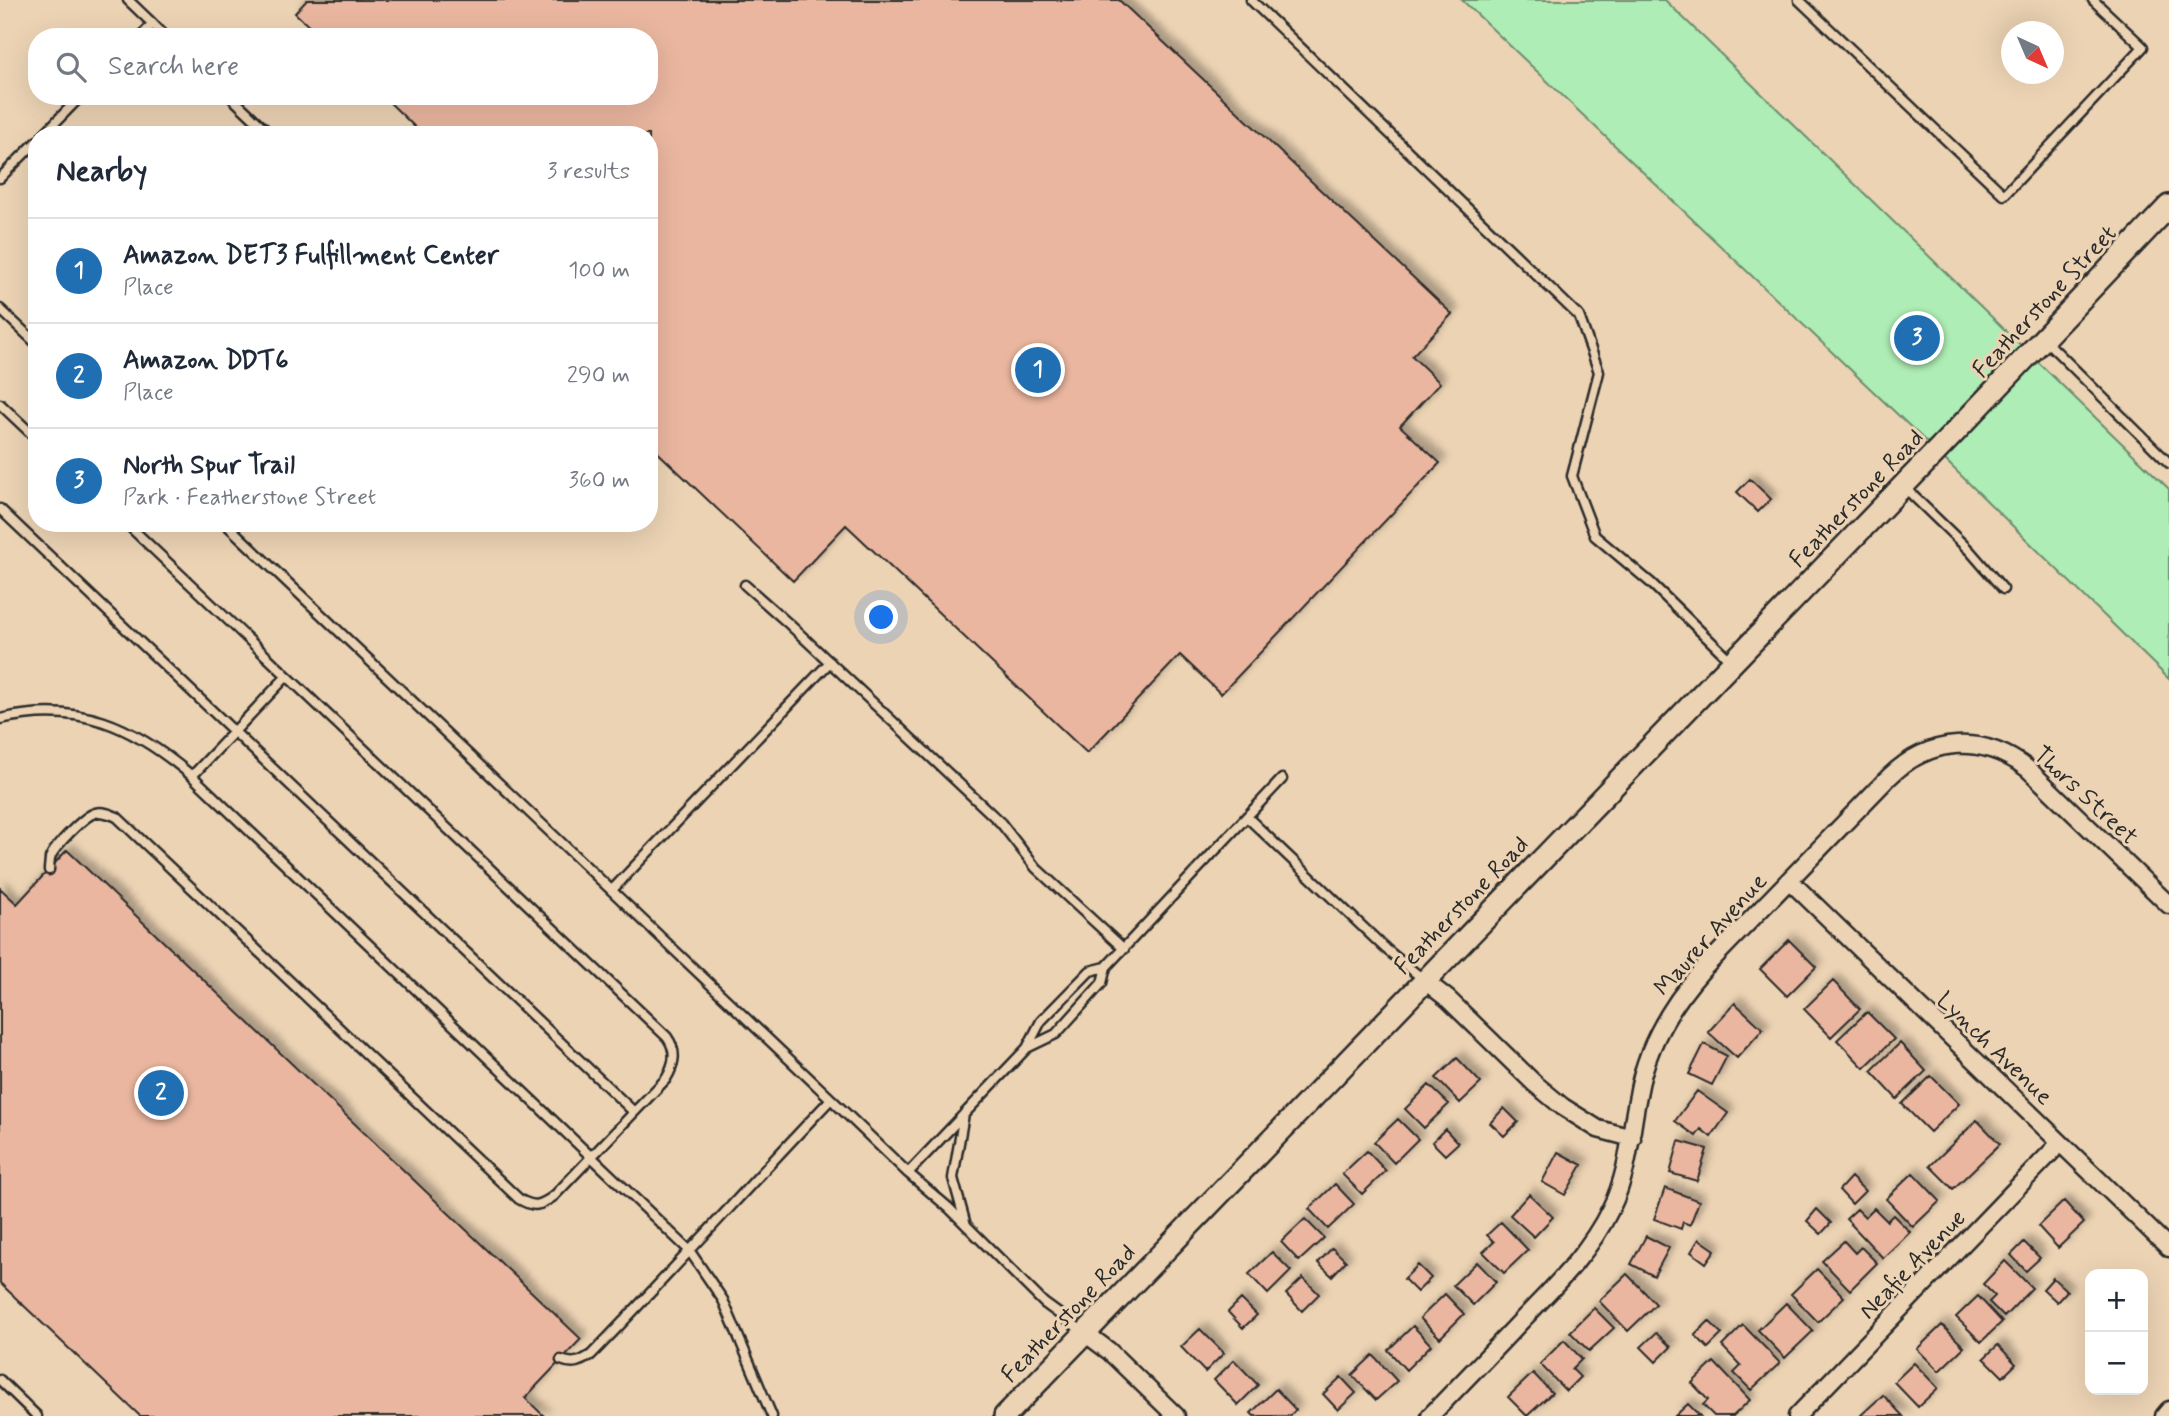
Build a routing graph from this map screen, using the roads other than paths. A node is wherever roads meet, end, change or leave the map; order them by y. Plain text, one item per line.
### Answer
1 (128, 0) edge
2 (1251, 0) edge
3 (1799, 0) edge
4 (2094, 0) edge
5 (153, 24) junction
6 (149, 28) edge
7 (157, 28) edge
8 (72, 105) edge
9 (239, 105) edge
10 (52, 126) edge
11 (262, 126) edge
12 (28, 150) edge
13 (0, 178) edge
14 (2169, 206) edge
15 (0, 309) edge
16 (28, 335) edge
17 (2044, 339) junction
18 (0, 404) edge
19 (28, 430) edge
20 (1956, 431) joint
21 (2169, 463) edge
22 (1903, 486) junction
23 (0, 509) edge
24 (135, 532) edge
25 (235, 532) edge
26 (745, 585) dead end
27 (2003, 589) dead end
28 (830, 662) junction
29 (1732, 662) junction
30 (287, 676) junction
31 (0, 719) edge
32 (233, 732) junction
33 (1959, 745) joint
34 (192, 776) junction
35 (1282, 779) dead end
36 (1247, 817) junction
37 (49, 870) dead end
38 (1788, 880) junction
39 (612, 890) junction
40 (2169, 905) edge
41 (1124, 948) junction
42 (1106, 967) junction
43 (1425, 981) junction
44 (1027, 1048) junction
45 (831, 1099) junction
46 (634, 1112) junction
47 (964, 1114) junction
48 (1632, 1138) junction
49 (2060, 1143) junction
50 (592, 1156) junction
51 (908, 1173) junction
52 (966, 1227) junction
53 (2169, 1248) edge
54 (689, 1250) junction
55 (1085, 1333) junction
56 (561, 1360) dead end
57 (0, 1380) edge
58 (2169, 1410) edge
59 (37, 1416) edge
60 (772, 1416) edge
61 (1004, 1416) edge
62 (1176, 1416) edge
63 (1430, 1416) edge
64 (1797, 1416) edge
65 (2164, 1416) edge

1 - 5 lane
2 - 29 lane
3 - 4 lane
5 - 6 lane
5 - 7 lane
8 - 10 lane
9 - 11 lane
12 - 13 lane
14 - 17 street, Featherstone Street
15 - 16 lane
17 - 20 street, Featherstone Street
17 - 21 lane
18 - 19 lane
20 - 22 street, Featherstone Road
22 - 27 lane
22 - 29 street, Featherstone Road
23 - 32 lane
24 - 30 lane
25 - 39 lane
26 - 28 lane
28 - 39 lane
28 - 41 lane
29 - 43 street, Featherstone Road
30 - 32 lane
30 - 46 lane
31 - 34 lane
32 - 34 lane
32 - 46 lane
33 - 38 street, Maurer Avenue
33 - 40 street, Thors Street
34 - 50 lane
35 - 36 lane
36 - 41 lane
36 - 43 lane
37 - 50 lane
38 - 48 street, Maurer Avenue
38 - 49 street, Lynch Avenue
39 - 45 lane
41 - 42 lane
42 - 44 lane
42 - 44 lane
43 - 48 street
43 - 55 street, Featherstone Road
44 - 47 lane
45 - 51 lane
45 - 54 lane
46 - 50 lane
47 - 51 lane
47 - 52 lane
48 - 63 street, Maurer Avenue
49 - 53 street, Lynch Avenue
49 - 64 street, Neafie Avenue
50 - 54 lane
51 - 52 lane
52 - 55 lane
54 - 56 lane
54 - 60 lane
55 - 61 street, Featherstone Road
55 - 62 street
57 - 59 lane
58 - 65 street

